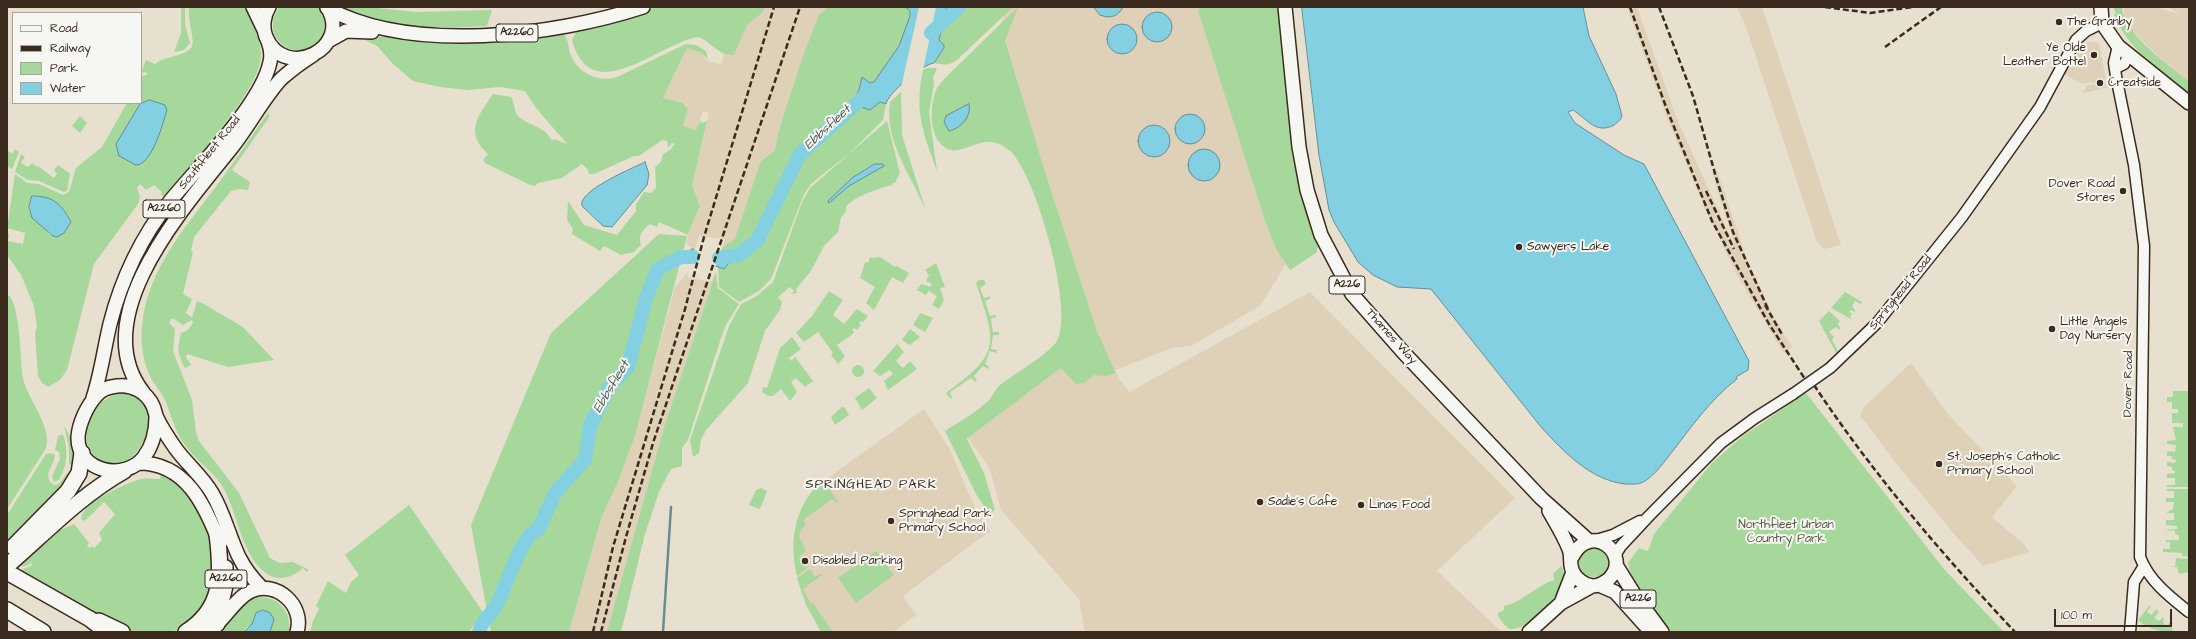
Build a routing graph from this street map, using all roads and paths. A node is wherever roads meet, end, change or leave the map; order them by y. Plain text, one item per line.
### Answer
1 (253, 7) edge
2 (270, 7) edge
3 (327, 7) edge
4 (643, 7) edge
5 (1285, 7) edge
6 (2101, 7) edge
7 (2102, 23) junction
8 (388, 31) junction
9 (266, 34) junction
10 (328, 41) junction
11 (2118, 46) junction
12 (313, 55) junction
13 (2130, 55) junction
14 (2116, 68) junction
15 (2189, 103) edge
16 (144, 393) junction
17 (92, 400) junction
18 (156, 417) junction
19 (82, 453) junction
20 (138, 463) junction
21 (124, 471) junction
22 (1541, 498) junction
23 (1648, 517) junction
24 (216, 534) junction
25 (1592, 541) junction
26 (1572, 557) junction
27 (1616, 560) junction
28 (7, 563) edge
29 (2144, 566) junction
30 (1573, 572) junction
31 (1596, 586) junction
32 (262, 588) junction
33 (1561, 603) junction
34 (7, 610) edge
35 (2189, 612) edge
36 (90, 619) junction
37 (211, 629) edge
38 (43, 632) edge
39 (107, 632) edge
40 (122, 632) edge
41 (186, 632) edge
42 (297, 632) edge
43 (1529, 632) edge
44 (1652, 632) edge
45 (1662, 632) edge
46 (2130, 632) edge

1 - 9 main road, Southfleet Road
2 - 9 main road, A2260
3 - 8 main road, A2260
3 - 10 main road, A2260
4 - 8 main road, A2260
5 - 22 main road, Thames Way / A226
6 - 7 main road
7 - 11 main road
7 - 23 street, Springhead Road, bridge
8 - 10 main road, A2260
9 - 12 main road
9 - 17 main road, Southfleet Road / A2260
10 - 12 main road, A2260
11 - 13 main road
11 - 14 street, Dover Road
12 - 16 main road, Southfleet Road / A2260
13 - 14 street
13 - 15 main road
14 - 29 street, Dover Road
16 - 17 main road
16 - 18 main road
17 - 19 main road
18 - 20 main road
18 - 32 main road, A2260
19 - 21 main road
19 - 28 highway
20 - 21 main road
20 - 24 main road, A2260
21 - 28 highway
22 - 25 main road, Thames Way / A226
22 - 26 main road, A226
23 - 25 street, Springhead Road
23 - 27 street, Springhead Road
24 - 37 main road, A2260
24 - 41 highway
25 - 26 main road
25 - 27 main road, A226
26 - 30 main road, A226
27 - 31 main road, A226
27 - 45 main road, A226
28 - 36 highway
29 - 35 street, Dover Road
29 - 46 street
30 - 31 main road, A226
30 - 33 main road
31 - 33 main road
31 - 44 main road, A226
32 - 37 main road
32 - 42 main road
33 - 43 main road
34 - 38 highway
36 - 39 highway
36 - 40 highway

